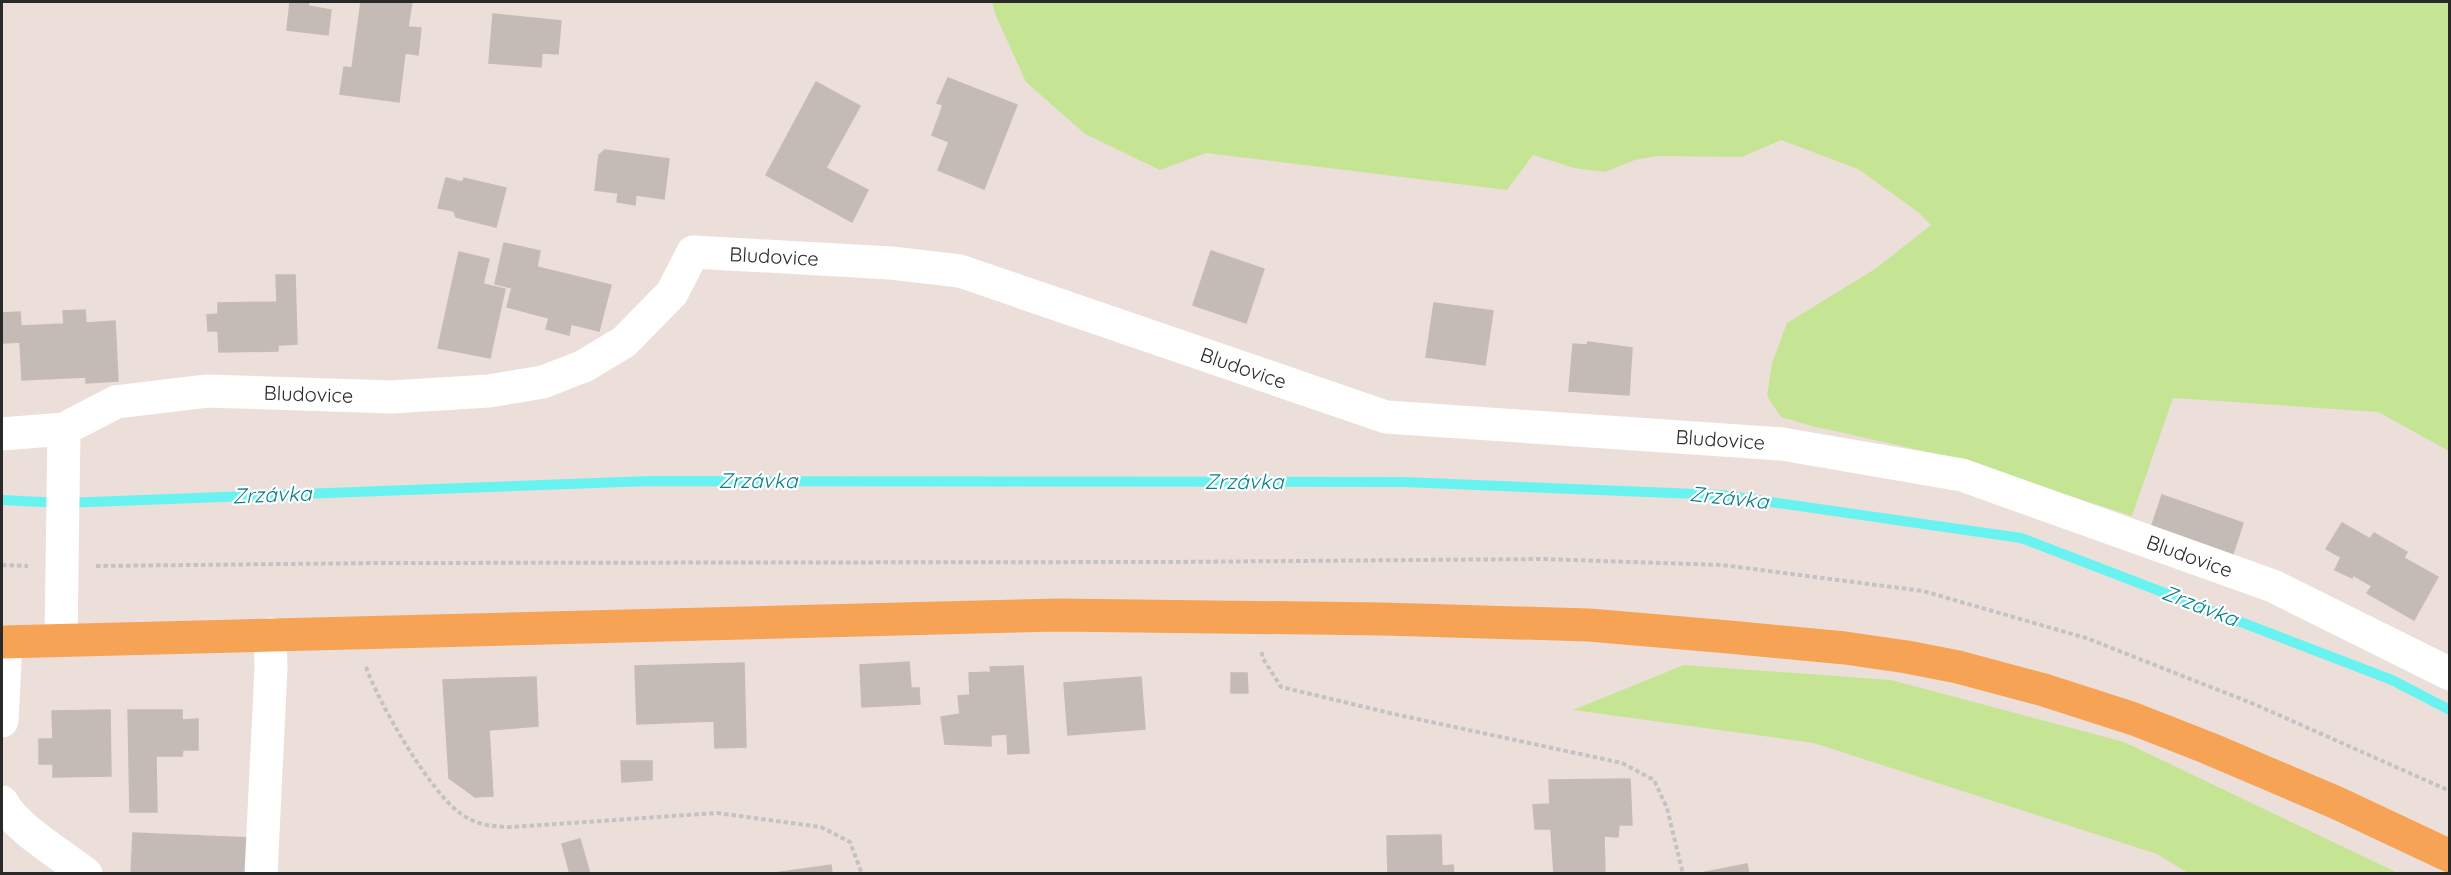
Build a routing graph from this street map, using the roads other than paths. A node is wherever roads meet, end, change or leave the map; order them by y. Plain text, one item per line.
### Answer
1 (2, 434) edge
2 (64, 443) junction
3 (270, 634) junction
4 (61, 639) junction
5 (4, 642) edge
6 (2450, 674) edge
7 (2, 721) edge
8 (2, 802) edge
9 (2450, 856) edge
10 (86, 873) edge
11 (261, 873) edge

1 - 2 street, Bludovice
2 - 4 street
2 - 6 street, Bludovice
3 - 4 main road
3 - 9 main road
3 - 11 street
4 - 5 main road
5 - 7 street
8 - 10 street

